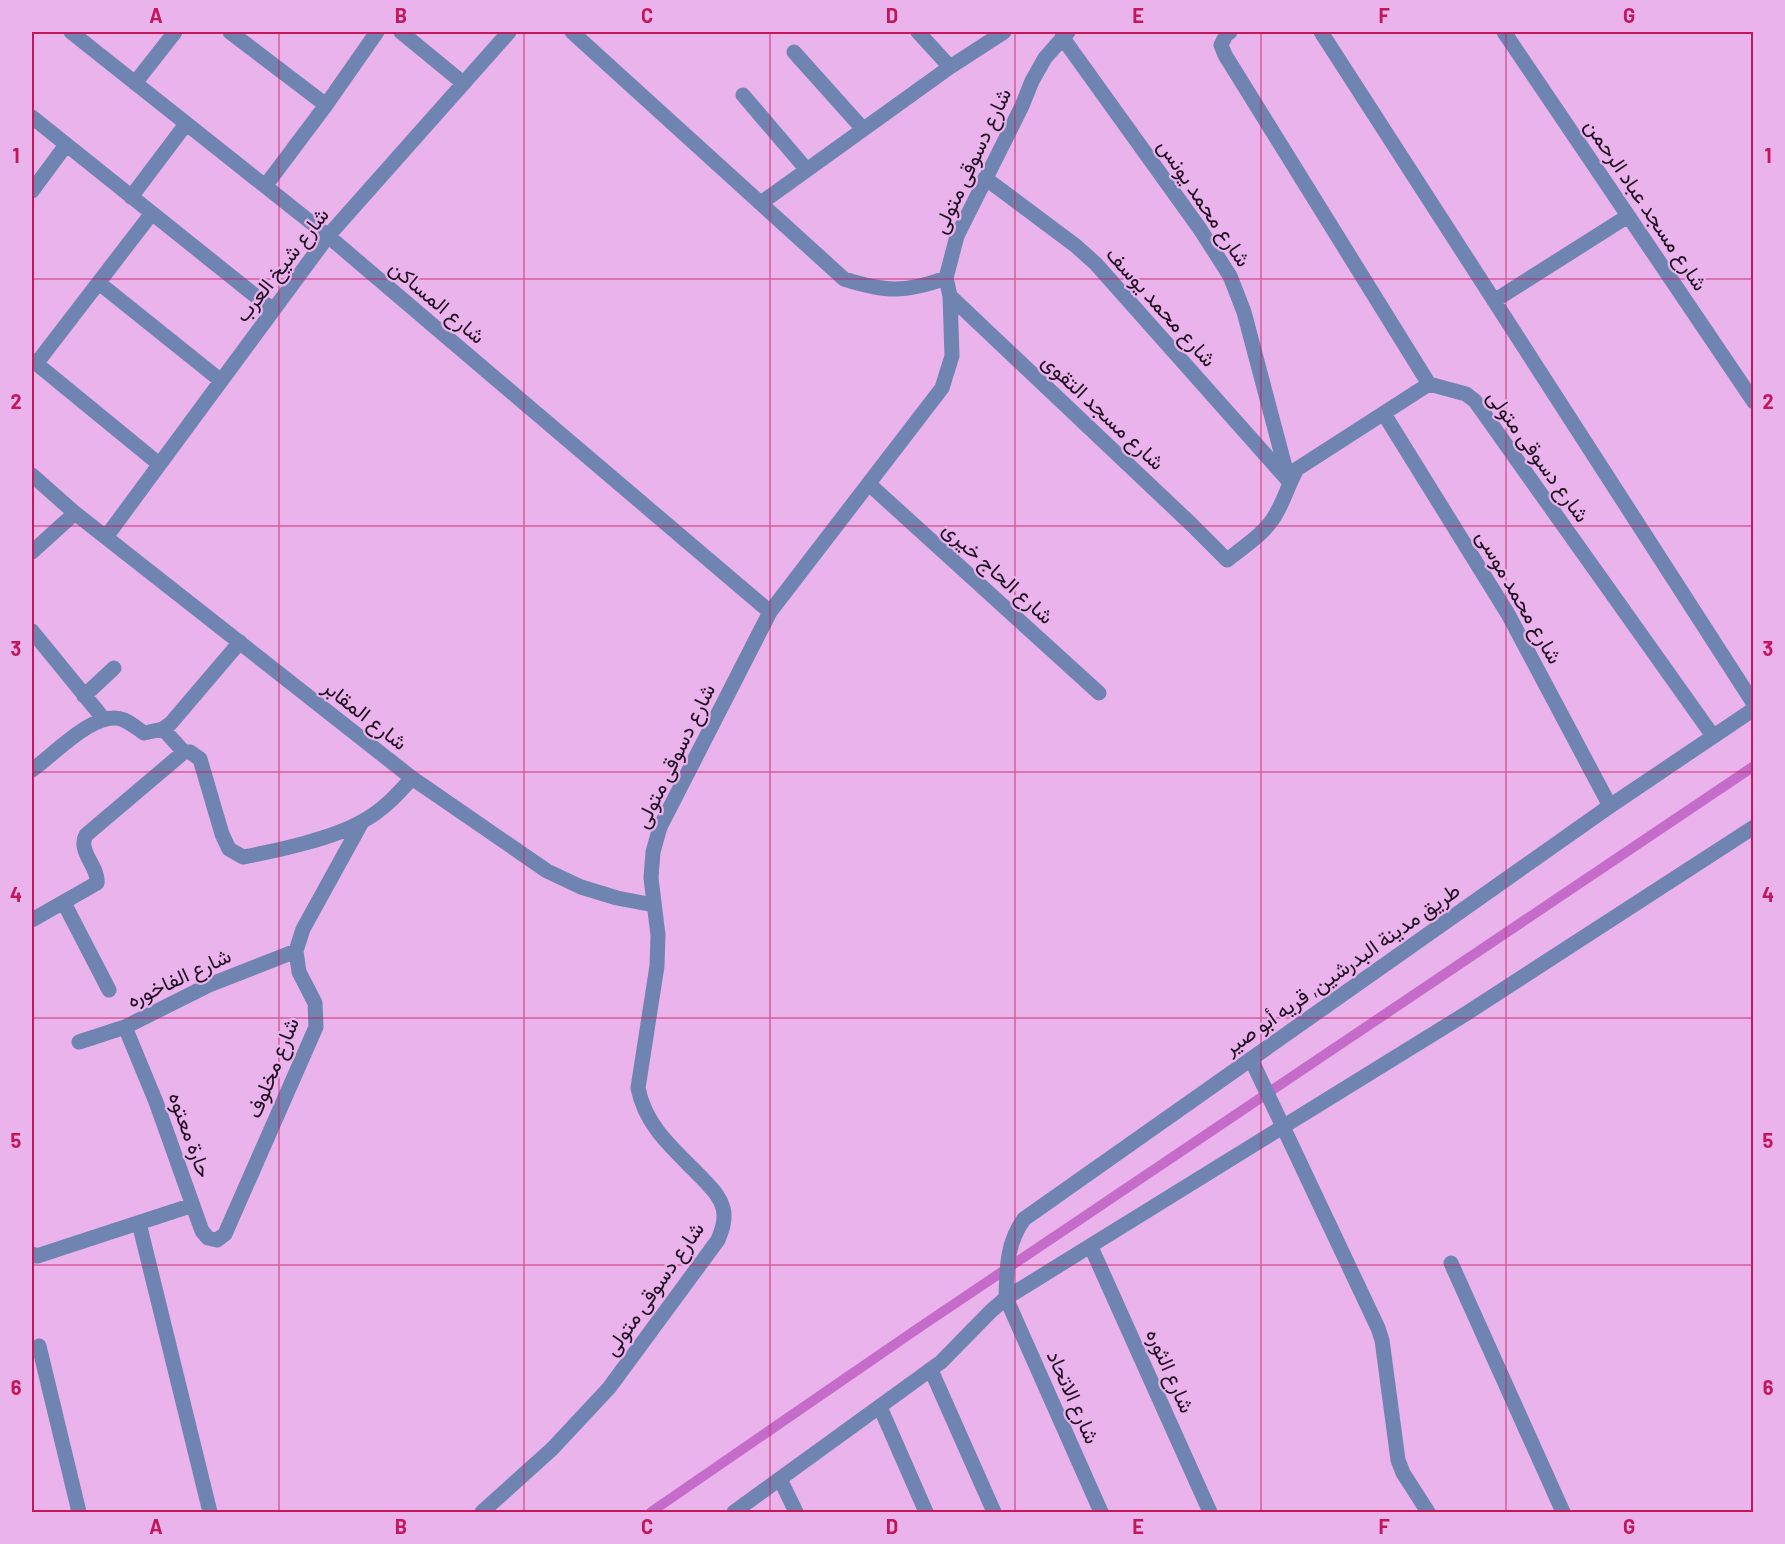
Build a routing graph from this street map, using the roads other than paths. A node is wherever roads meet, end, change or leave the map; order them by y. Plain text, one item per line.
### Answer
1 (70, 32) edge
2 (175, 32) edge
3 (230, 32) edge
4 (377, 32) edge
5 (400, 32) edge
6 (509, 32) edge
7 (572, 32) edge
8 (918, 32) edge
9 (1001, 32) edge
10 (1230, 32) edge
11 (1321, 32) edge
12 (1504, 32) edge
13 (1065, 34) edge
14 (794, 52) dead end
15 (950, 67) junction
16 (135, 83) junction
17 (463, 83) junction
18 (743, 95) dead end
19 (326, 105) junction
20 (32, 117) edge
21 (186, 124) junction
22 (863, 129) junction
23 (66, 145) junction
24 (807, 170) junction
25 (985, 178) junction
26 (266, 185) junction
27 (32, 191) edge
28 (131, 197) junction
29 (761, 203) junction
30 (152, 213) junction
31 (1628, 216) junction
32 (328, 237) junction
33 (946, 278) junction
34 (99, 283) junction
35 (950, 296) junction
36 (1494, 300) junction
37 (273, 310) junction
38 (34, 362) edge
39 (220, 380) junction
40 (1429, 384) junction
41 (1754, 402) edge
42 (1384, 414) junction
43 (159, 464) junction
44 (32, 475) edge
45 (1289, 482) junction
46 (869, 484) junction
47 (75, 513) junction
48 (106, 537) junction
49 (32, 552) edge
50 (770, 612) junction
51 (32, 631) edge
52 (240, 642) junction
53 (114, 668) dead end
54 (1099, 693) dead end
55 (84, 696) junction
56 (1754, 704) edge
57 (1754, 709) edge
58 (103, 718) junction
59 (163, 729) junction
60 (1713, 736) junction
61 (184, 752) junction
62 (32, 770) edge
63 (412, 778) junction
64 (1610, 806) junction
65 (362, 822) junction
66 (1754, 827) edge
67 (64, 903) junction
68 (654, 905) junction
69 (32, 920) edge
70 (297, 951) junction
71 (109, 990) dead end
72 (125, 1027) junction
73 (79, 1042) dead end
74 (1251, 1059) junction
75 (1283, 1127) junction
76 (193, 1205) junction
77 (139, 1223) junction
78 (225, 1234) joint
79 (1091, 1246) junction
80 (32, 1255) edge
81 (1451, 1263) dead end
82 (1006, 1298) junction
83 (39, 1346) dead end
84 (931, 1370) junction
85 (879, 1407) junction
86 (780, 1479) junction
87 (79, 1512) edge
88 (210, 1512) edge
89 (482, 1512) edge
90 (734, 1512) edge
91 (796, 1512) edge
92 (926, 1512) edge
93 (994, 1512) edge
94 (1101, 1512) edge
95 (1210, 1512) edge
96 (1428, 1512) edge
97 (1563, 1512) edge

1 - 16 street, شارع المساكن
2 - 16 street
3 - 19 street
4 - 19 street
5 - 17 street
6 - 17 street, شارع شيخ العرب
7 - 29 street
8 - 15 street
9 - 15 street
10 - 40 street
11 - 36 street
12 - 31 street, شارع مسجد عباد الرحمن
13 - 25 street, شارع دسوقى متولى
13 - 45 street, شارع محمد يونس
14 - 22 street
15 - 22 street
16 - 21 street, شارع المساكن
17 - 32 street, شارع شيخ العرب
18 - 24 street
19 - 26 street
20 - 23 street
21 - 26 street, شارع المساكن
21 - 28 street
22 - 24 street
23 - 27 street
23 - 28 street
24 - 29 street
25 - 33 street, شارع دسوقى متولى
25 - 45 street, شارع محمد يوسف
26 - 32 street, شارع المساكن
28 - 30 street
29 - 33 street
30 - 34 street
30 - 37 street
31 - 36 street
31 - 41 street, شارع مسجد عباد الرحمن
32 - 37 street, شارع شيخ العرب
32 - 50 street, شارع المساكن
33 - 35 street, شارع دسوقى متولى
34 - 38 street
34 - 39 street
35 - 45 street, شارع مسجد التقوى
35 - 46 street, شارع دسوقى متولى
36 - 56 street
37 - 39 street, شارع شيخ العرب
38 - 43 street
39 - 43 street, شارع شيخ العرب
40 - 42 street
40 - 60 street, شارع دسوقى متولى
42 - 45 street
42 - 64 street, شارع محمد موسى
43 - 48 street, شارع شيخ العرب
44 - 47 street, شارع المقابر
46 - 50 street, شارع دسوقى متولى
46 - 54 street, شارع الحاج خيرى
47 - 48 street, شارع المقابر
47 - 49 street
48 - 52 street, شارع المقابر
50 - 68 street, شارع دسوقى متولى
51 - 55 street
52 - 59 street
52 - 63 street, شارع المقابر
53 - 55 street
55 - 58 street
57 - 60 street, طريق مدينة البدرشين, قريه أبو صير
58 - 59 street
58 - 62 street
59 - 61 street
60 - 64 street, طريق مدينة البدرشين, قريه أبو صير
61 - 65 street
61 - 67 street
63 - 65 street
63 - 68 street, شارع المقابر
64 - 74 street, طريق مدينة البدرشين, قريه أبو صير
65 - 70 street
66 - 75 street
67 - 69 street
67 - 71 street
68 - 89 street, شارع دسوقى متولى
70 - 72 street, شارع الفاخوره
70 - 78 street, شارع مخلوف
72 - 73 street, شارع الفاخوره
72 - 76 street, حارة معتوه
74 - 75 street
74 - 82 street, طريق مدينة البدرشين, قريه أبو صير
75 - 79 street
75 - 96 street
76 - 77 street
76 - 78 street, حارة معتوه
77 - 80 street
77 - 88 street
79 - 82 street
79 - 95 street, شارع الثوره
81 - 97 street
82 - 84 street
82 - 94 street, شارع الاتحاد
83 - 87 street
84 - 85 street
84 - 93 street
85 - 86 street
85 - 92 street
86 - 90 street
86 - 91 street

